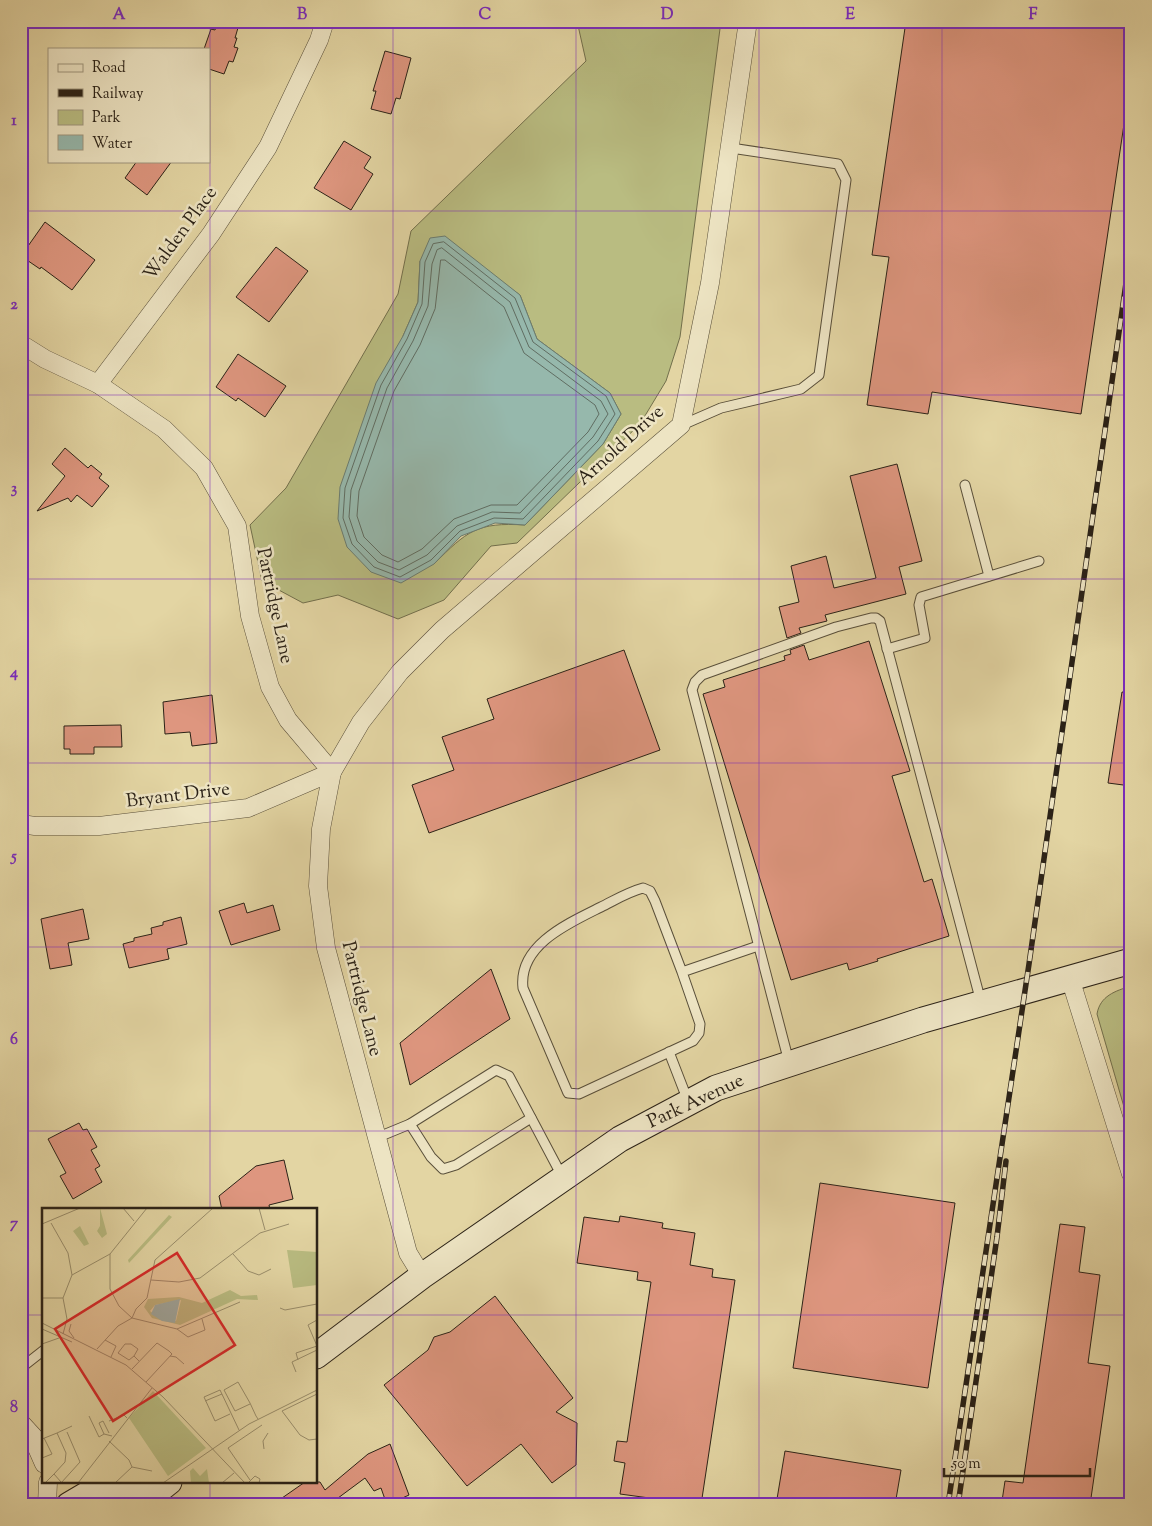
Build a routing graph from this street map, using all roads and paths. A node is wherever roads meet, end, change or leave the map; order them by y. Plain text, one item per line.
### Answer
1 (325, 21) edge
2 (748, 21) edge
3 (731, 148) junction
4 (21, 344) edge
5 (98, 384) junction
6 (681, 425) junction
7 (965, 486) dead end
8 (1039, 561) dead end
9 (989, 576) junction
10 (888, 649) junction
11 (332, 772) junction
12 (21, 824) edge
13 (758, 946) junction
14 (1131, 961) edge
15 (682, 972) junction
16 (1070, 978) junction
17 (982, 1003) junction
18 (669, 1052) junction
19 (789, 1062) junction
20 (688, 1102) junction
21 (531, 1118) junction
22 (410, 1124) junction
23 (376, 1138) junction
24 (1131, 1174) edge
25 (563, 1178) junction
26 (422, 1276) junction
27 (42, 1354) edge
28 (318, 1354) edge
29 (21, 1368) edge
30 (32, 1436) edge
31 (42, 1459) edge
32 (48, 1484) edge
33 (105, 1484) edge
34 (139, 1484) edge
35 (166, 1484) edge
36 (47, 1505) edge
37 (69, 1505) edge
38 (108, 1505) edge
39 (140, 1505) edge

1 - 5 street, Walden Place
2 - 3 street, Arnold Drive
3 - 6 street, Arnold Drive
3 - 6 lane
4 - 5 street, Partridge Lane
5 - 11 street, Partridge Lane
6 - 11 street, Arnold Drive
7 - 9 lane
8 - 9 lane
9 - 10 lane
10 - 13 lane
10 - 17 lane
11 - 12 street, Bryant Drive
11 - 23 street, Partridge Lane
13 - 15 lane
13 - 19 lane
14 - 16 main road, Park Avenue
15 - 18 lane
15 - 18 lane
16 - 17 main road, Park Avenue
16 - 24 street
17 - 19 main road, Park Avenue
18 - 20 lane
19 - 20 main road, Park Avenue
20 - 25 main road, Park Avenue
21 - 22 lane
21 - 22 lane
21 - 25 lane
22 - 23 lane
23 - 26 street, Partridge Lane
25 - 26 main road, Park Avenue
26 - 28 main road, Park Avenue
27 - 29 lane
30 - 31 street
32 - 36 street
33 - 37 main road
34 - 38 main road
35 - 39 main road

